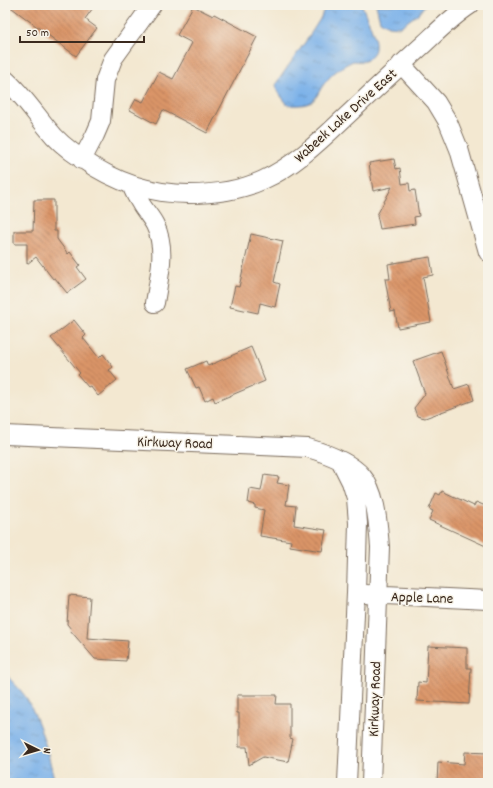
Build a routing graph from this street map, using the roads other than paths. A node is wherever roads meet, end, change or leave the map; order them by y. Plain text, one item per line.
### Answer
1 (152, 5) edge
2 (470, 5) edge
3 (401, 64) junction
4 (5, 79) edge
5 (82, 160) junction
6 (131, 185) junction
7 (488, 252) edge
8 (155, 303) dead end
9 (5, 435) edge
10 (341, 462) junction
11 (356, 593) junction
12 (377, 595) junction
13 (488, 600) edge
14 (347, 783) edge
15 (371, 783) edge

1 - 5 street
2 - 3 street, Wabeek Lake Drive East
3 - 6 street, Wabeek Lake Drive East
3 - 7 street
4 - 5 street, Wabeek Lake Drive East
5 - 6 street, Wabeek Lake Drive East
6 - 8 street
9 - 10 street, Kirkway Road
10 - 11 street, Kirkway Road
10 - 12 street, Kirkway Road
11 - 12 street, Apple Lane
11 - 14 street, Kirkway Road
12 - 13 street, Apple Lane
12 - 15 street, Kirkway Road

